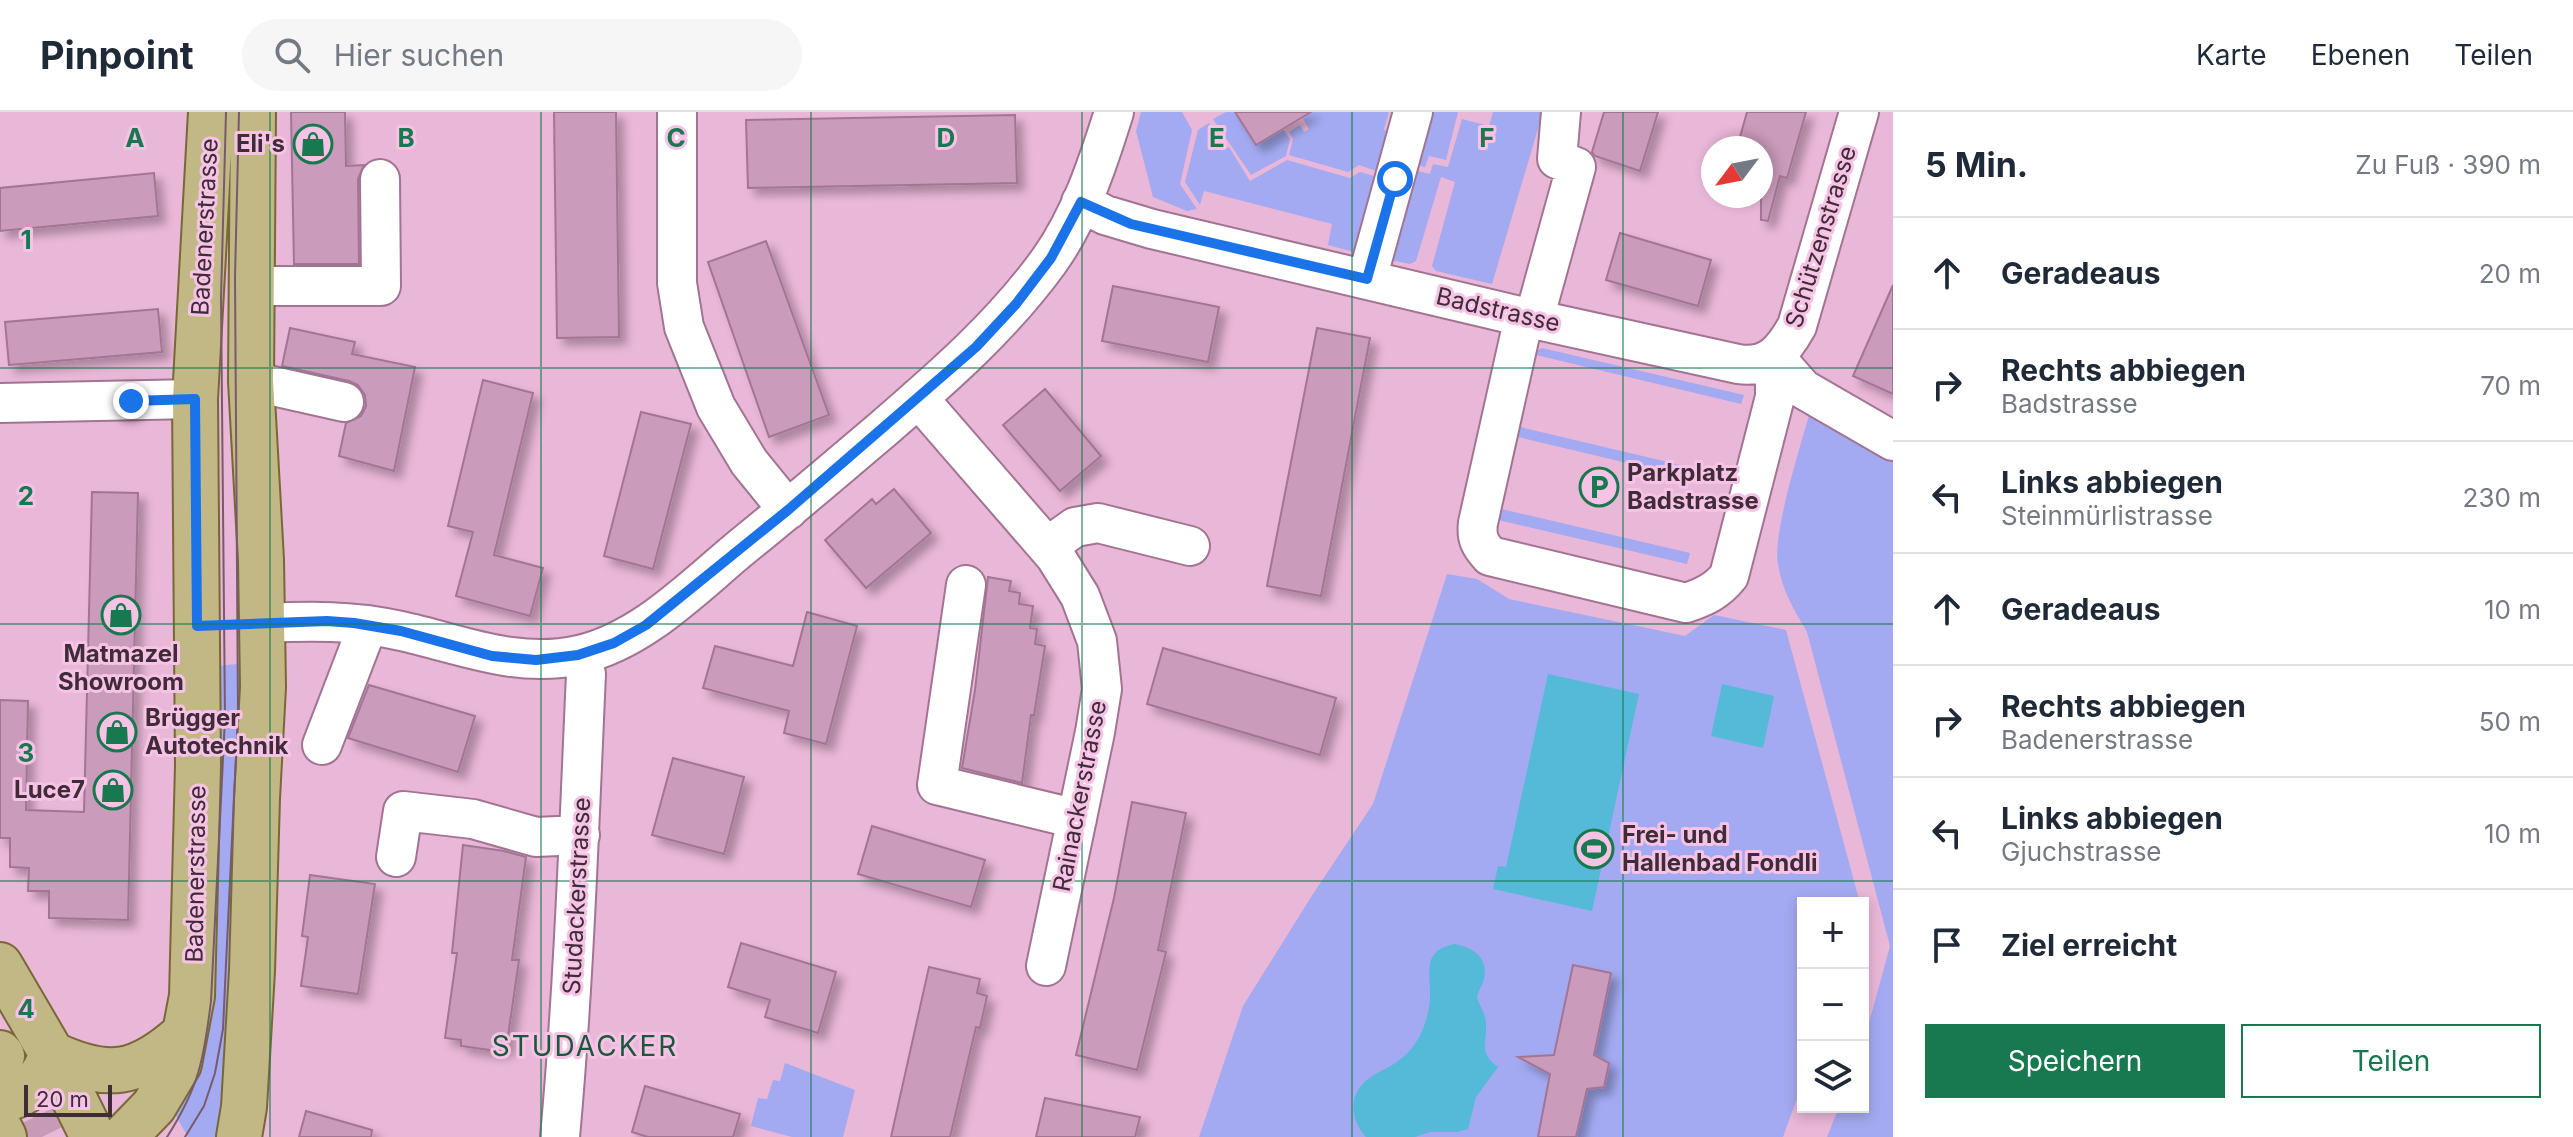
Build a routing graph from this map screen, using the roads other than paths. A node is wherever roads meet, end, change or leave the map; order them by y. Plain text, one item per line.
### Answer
1 (211, 112) edge
2 (253, 112) edge
3 (677, 112) edge
4 (1114, 112) edge
5 (1413, 112) edge
6 (1561, 112) edge
7 (1859, 112) edge
8 (380, 179) dead end
9 (1081, 202) junction
10 (1367, 279) junction
11 (251, 286) junction
12 (1529, 318) junction
13 (1775, 357) junction
14 (251, 381) junction
15 (918, 398) junction
16 (195, 399) junction
17 (344, 402) dead end
18 (0, 403) edge
19 (1893, 441) edge
20 (788, 510) junction
21 (1190, 546) dead end
22 (1047, 547) junction
23 (966, 585) dead end
24 (262, 623) junction
25 (368, 625) junction
26 (197, 626) junction
27 (578, 655) junction
28 (322, 745) dead end
29 (1077, 819) junction
30 (580, 835) junction
31 (396, 857) dead end
32 (0, 965) edge
33 (1046, 966) dead end
34 (183, 1035) junction
35 (52, 1054) junction
36 (0, 1100) edge
37 (0, 1129) edge
38 (4, 1137) edge
39 (93, 1137) edge
40 (124, 1137) edge
41 (239, 1137) edge
42 (560, 1137) edge

1 - 16 main road, Badenerstrasse
2 - 11 main road, Badenerstrasse
3 - 20 street
4 - 9 street
5 - 10 street
6 - 12 street
7 - 13 street, Schützenstrasse
8 - 11 street
9 - 10 street, Badstrasse
9 - 15 street
10 - 12 street, Badstrasse
11 - 14 main road, Badenerstrasse
12 - 13 street, Badstrasse
12 - 13 street
13 - 19 street
14 - 16 main road
14 - 17 street
14 - 24 main road, Badenerstrasse
15 - 20 street
15 - 22 street, Rainackerstrasse
16 - 18 street
16 - 26 main road, Badenerstrasse
20 - 27 street
21 - 22 street
22 - 29 street, Rainackerstrasse
23 - 29 street
24 - 25 street
24 - 26 main road
24 - 41 main road, Badenerstrasse
25 - 27 street
25 - 28 street
26 - 34 main road, Badenerstrasse
27 - 30 street, Studackerstrasse
29 - 33 street, Rainackerstrasse
30 - 31 street
30 - 42 street, Studackerstrasse
32 - 35 main road
34 - 35 main road
34 - 40 main road, Badenerstrasse
35 - 36 main road
35 - 39 main road
37 - 38 main road

